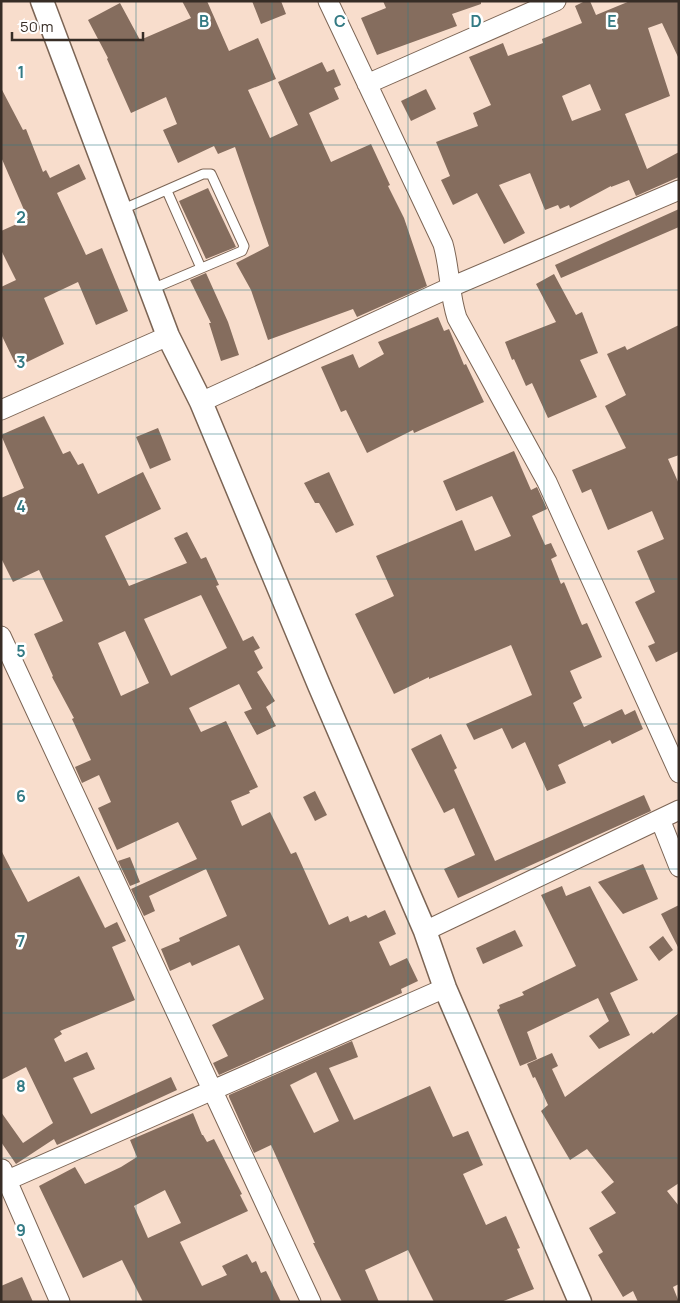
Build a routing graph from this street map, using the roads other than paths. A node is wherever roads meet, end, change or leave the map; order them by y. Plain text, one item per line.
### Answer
1 (42, 1) edge
2 (328, 1) edge
3 (556, 1) edge
4 (367, 84) junction
5 (679, 190) edge
6 (167, 191) junction
7 (120, 210) junction
8 (201, 268) junction
9 (451, 287) junction
10 (152, 289) junction
11 (168, 336) junction
12 (201, 402) junction
13 (1, 410) edge
14 (1, 636) edge
15 (679, 772) edge
16 (679, 810) edge
17 (660, 819) junction
18 (679, 867) edge
19 (424, 931) junction
20 (446, 988) junction
21 (213, 1090) junction
22 (3, 1177) edge
23 (60, 1302) edge
24 (311, 1302) edge
25 (580, 1302) edge

1 - 7 street
2 - 4 street
3 - 4 street
4 - 9 street
5 - 9 street
6 - 7 lane
6 - 8 lane
6 - 8 lane
7 - 10 street
8 - 10 lane
9 - 12 street
9 - 15 street
10 - 11 street
11 - 12 street
11 - 13 street
12 - 19 street
14 - 21 street
16 - 17 street
17 - 18 street
17 - 19 street
19 - 20 street
20 - 21 street
20 - 25 street
21 - 22 street
21 - 24 street
22 - 23 street

